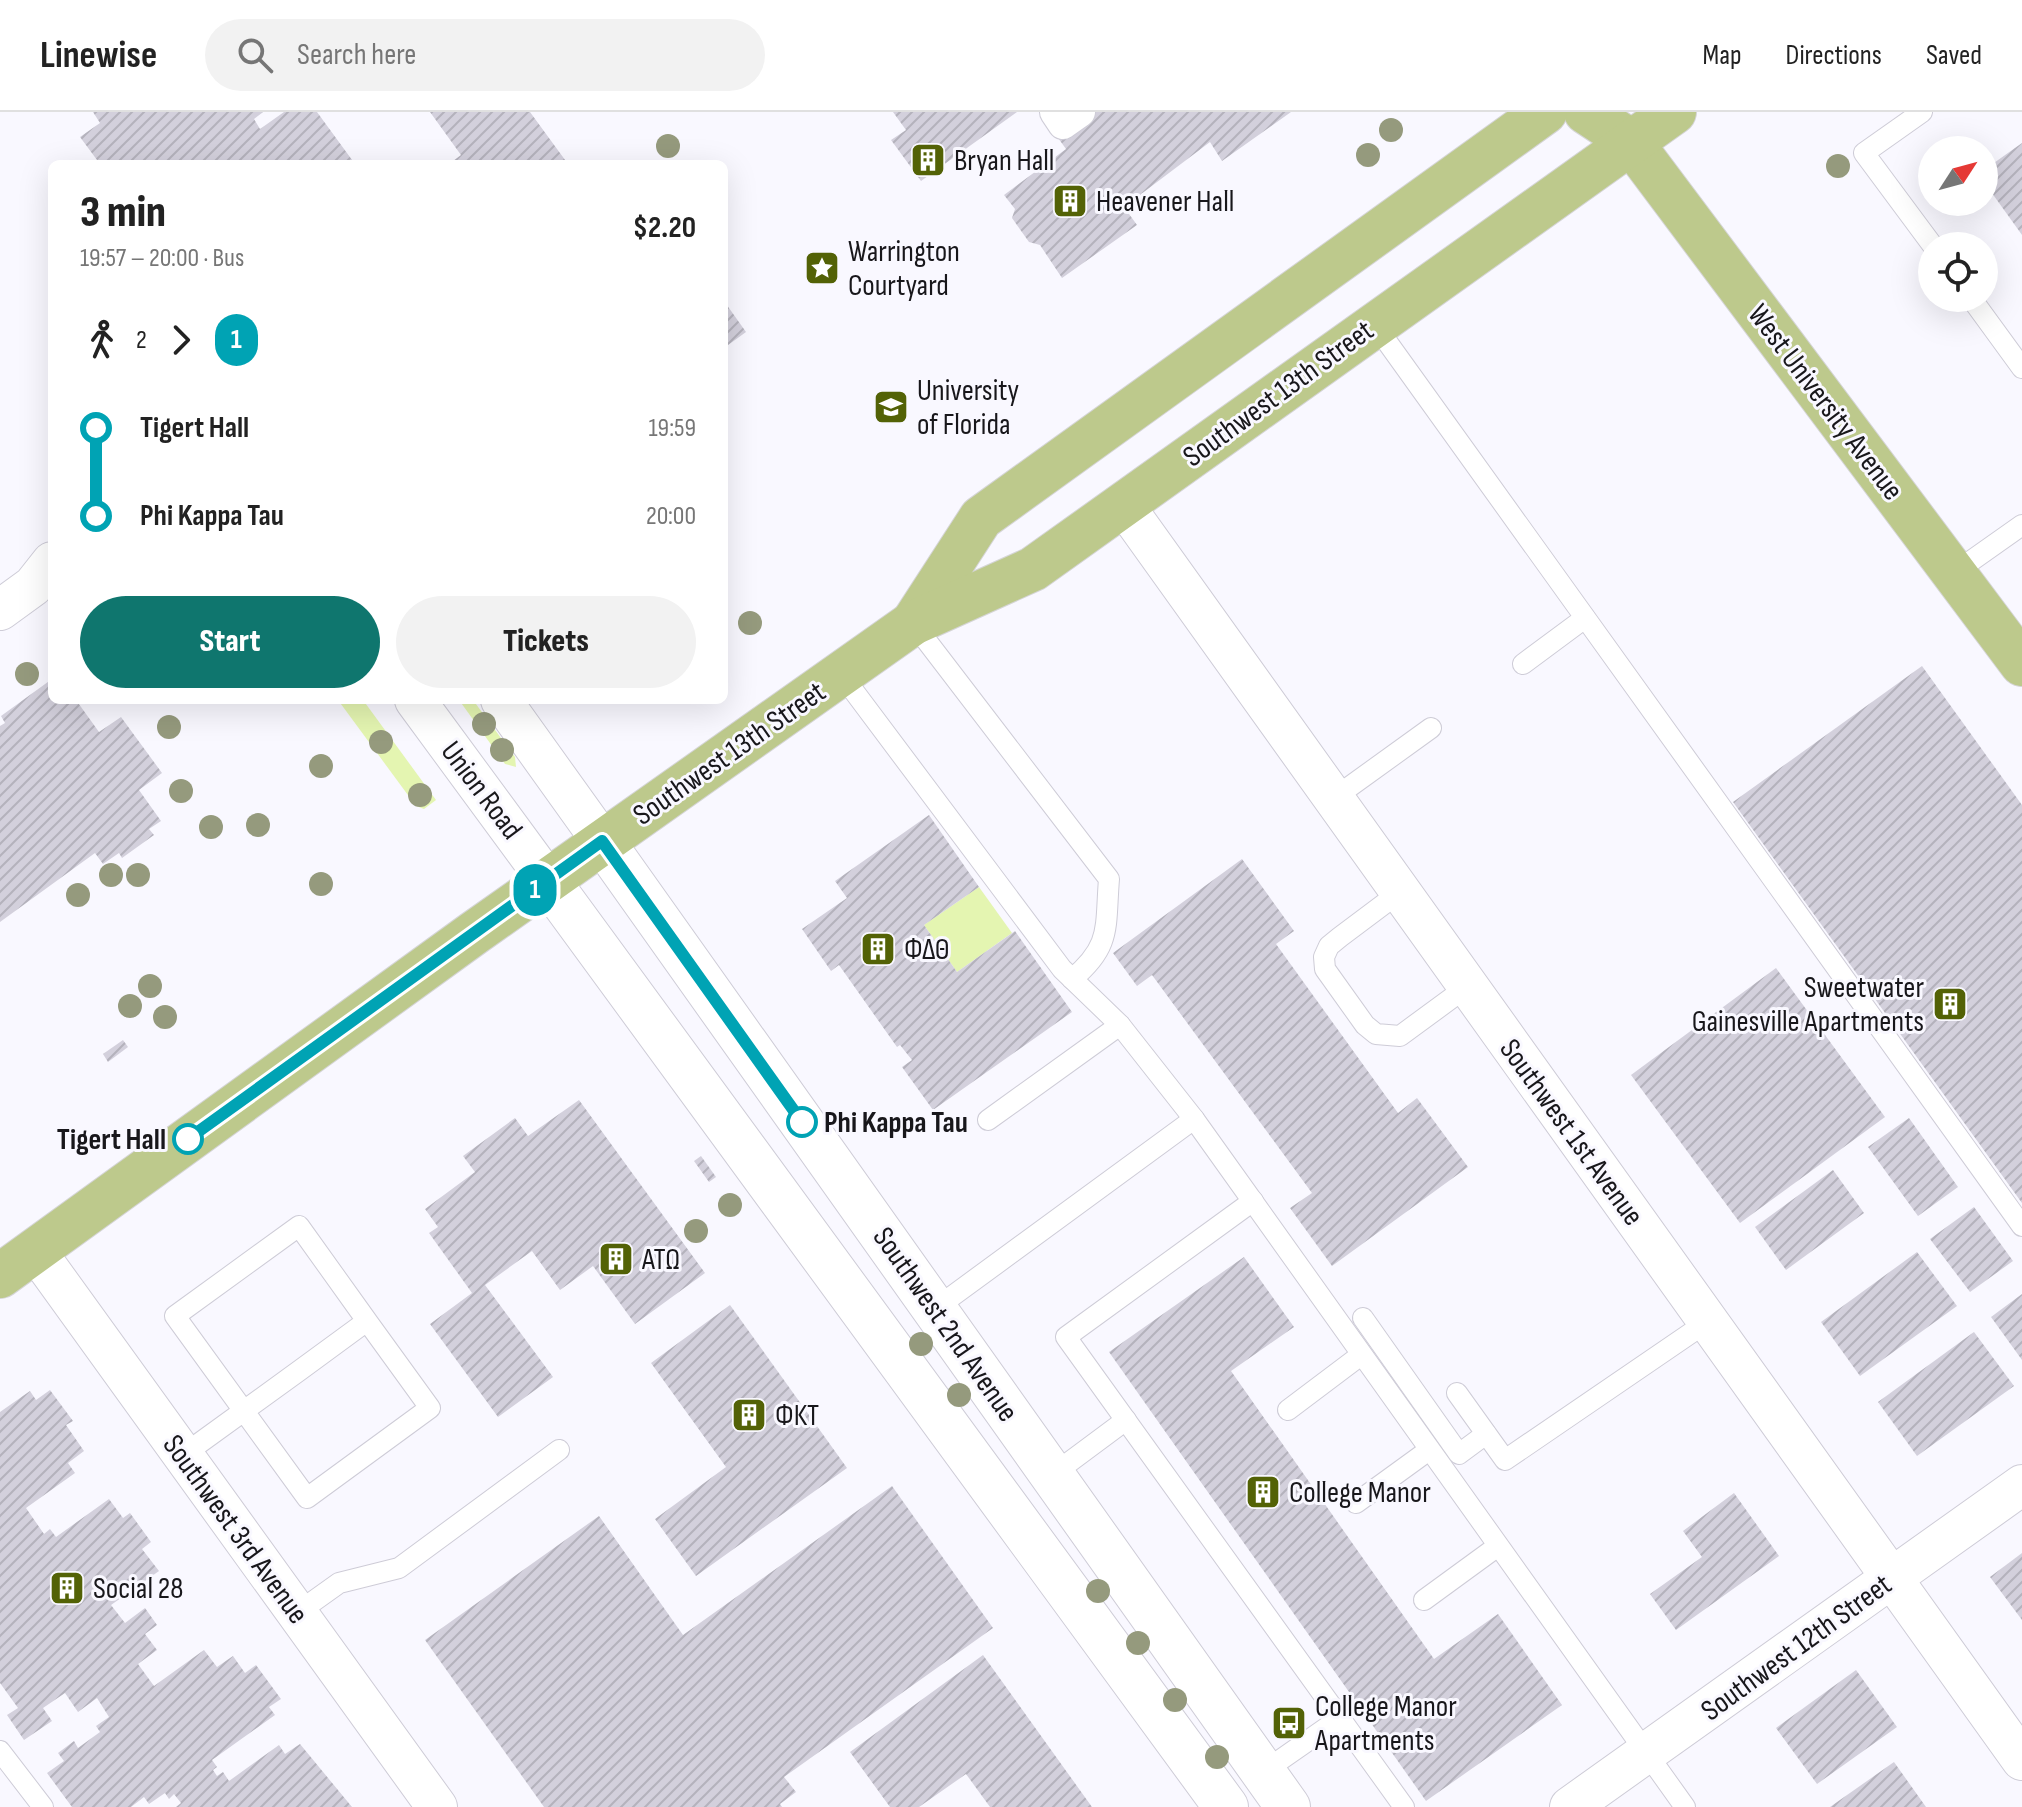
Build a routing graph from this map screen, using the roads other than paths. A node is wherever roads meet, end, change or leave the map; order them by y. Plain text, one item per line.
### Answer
1 (1055, 112) edge
2 (1080, 112) edge
3 (1545, 112) edge
4 (1586, 112) edge
5 (1674, 112) edge
6 (1922, 112) edge
7 (1628, 126) edge
8 (1923, 232) edge
9 (1981, 312) edge
10 (1375, 325) junction
11 (2022, 368) edge
12 (1123, 504) junction
13 (2022, 525) edge
14 (1954, 573) junction
15 (46, 577) edge
16 (0, 610) edge
17 (1585, 618) junction
18 (913, 623) junction
19 (1523, 664) dead end
20 (2022, 664) edge
21 (841, 674) junction
22 (418, 704) edge
23 (504, 704) edge
24 (1431, 728) dead end
25 (1334, 798) junction
26 (602, 841) junction
27 (548, 881) junction
28 (1400, 892) junction
29 (1072, 979) junction
30 (1468, 986) junction
31 (1120, 1025) junction
32 (1194, 1119) junction
33 (988, 1120) dead end
34 (1253, 1201) junction
35 (2022, 1226) edge
36 (35, 1250) junction
37 (0, 1276) edge
38 (936, 1308) junction
39 (1363, 1318) dead end
40 (367, 1321) junction
41 (1707, 1322) junction
42 (1361, 1355) junction
43 (1457, 1393) dead end
44 (1288, 1410) dead end
45 (244, 1411) junction
46 (1126, 1420) junction
47 (1486, 1434) junction
48 (559, 1450) dead end
49 (1429, 1450) junction
50 (183, 1455) junction
51 (1052, 1475) junction
52 (2022, 1485) edge
53 (1356, 1503) dead end
54 (1498, 1546) junction
55 (1891, 1579) junction
56 (1424, 1600) dead end
57 (297, 1613) junction
58 (1339, 1719) junction
59 (0, 1751) edge
60 (1647, 1754) junction
61 (2022, 1760) edge
62 (1263, 1772) junction
63 (43, 1807) edge
64 (437, 1807) edge
65 (1226, 1807) edge
66 (1288, 1807) edge
67 (1404, 1807) edge
68 (1570, 1807) edge
69 (1685, 1807) edge

1 - 2 street
3 - 18 main road, Southwest 13th Street
4 - 7 main road, West University Avenue
5 - 7 main road, Southwest 13th Street
6 - 8 lane
7 - 10 main road, Southwest 13th Street
7 - 14 main road, West University Avenue
9 - 11 lane
10 - 12 main road, Southwest 13th Street
10 - 17 lane
12 - 18 main road, Southwest 13th Street
12 - 25 street, Southwest 1st Avenue
13 - 14 lane
14 - 20 main road, West University Avenue
15 - 16 street
17 - 19 lane
17 - 35 lane
18 - 21 main road, Southwest 13th Street
18 - 29 lane
21 - 26 main road, Southwest 13th Street
21 - 29 lane
22 - 27 street, Union Road
23 - 26 street
24 - 25 lane
25 - 28 street, Southwest 1st Avenue
26 - 27 main road, Southwest 13th Street
26 - 38 street, Southwest 2nd Avenue
27 - 36 main road, Southwest 13th Street
27 - 65 street, Southwest 2nd Avenue
28 - 30 street, Southwest 1st Avenue
28 - 30 lane
29 - 31 lane
30 - 41 street, Southwest 1st Avenue
31 - 32 lane
31 - 33 lane
32 - 34 lane
32 - 38 lane
34 - 42 lane
34 - 46 lane
36 - 37 main road, Southwest 13th Street
36 - 50 street, Southwest 3rd Avenue
38 - 51 street, Southwest 2nd Avenue
39 - 47 lane
40 - 45 lane
40 - 45 lane
40 - 45 lane
41 - 47 lane
41 - 55 street, Southwest 1st Avenue
42 - 44 lane
42 - 49 lane
43 - 47 lane
45 - 50 lane
46 - 51 lane
46 - 58 lane
48 - 57 lane
49 - 53 lane
49 - 54 lane
50 - 57 street, Southwest 3rd Avenue
51 - 62 street, Southwest 2nd Avenue
52 - 55 street, Southwest 12th Street
54 - 56 lane
54 - 60 lane
55 - 60 street, Southwest 12th Street
55 - 61 street, Southwest 1st Avenue
57 - 64 street, Southwest 3rd Avenue
58 - 62 lane
58 - 67 lane
59 - 63 lane
60 - 68 street, Southwest 12th Street
60 - 69 lane
62 - 66 street, Southwest 2nd Avenue

